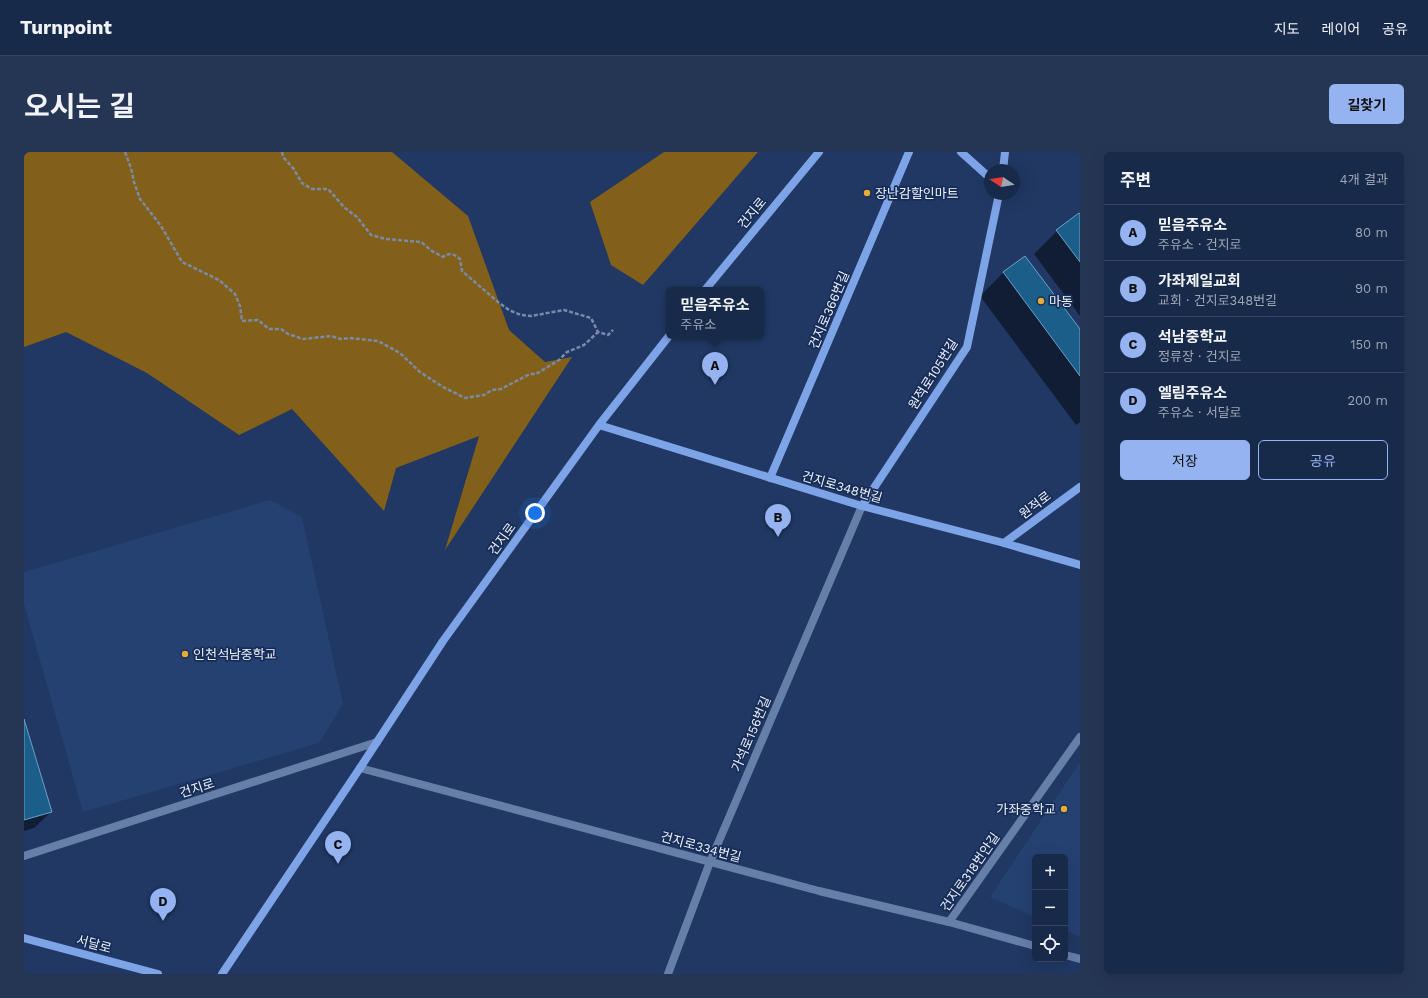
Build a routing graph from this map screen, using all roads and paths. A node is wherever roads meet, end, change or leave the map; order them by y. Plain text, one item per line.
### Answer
1 (124, 152) edge
2 (282, 152) edge
3 (819, 152) edge
4 (910, 152) edge
5 (961, 152) edge
6 (1005, 152) edge
7 (1004, 164) edge
8 (984, 173) edge
9 (998, 200) edge
10 (707, 287) edge
11 (613, 330) dead end
12 (598, 332) junction
13 (667, 339) edge
14 (599, 425) junction
15 (770, 478) junction
16 (1080, 487) edge
17 (862, 506) junction
18 (1004, 543) junction
19 (1080, 565) edge
20 (1080, 737) edge
21 (377, 742) junction
22 (360, 768) junction
23 (24, 856) edge
24 (710, 862) junction
25 (949, 922) junction
26 (24, 938) edge
27 (1032, 945) edge
28 (1068, 956) edge
29 (1080, 959) edge
30 (158, 974) edge
31 (222, 974) edge
32 (668, 974) edge

1 - 12 path
2 - 12 path
3 - 10 street, 건지로
4 - 15 street, 건지로366번길
5 - 8 street
6 - 7 street
9 - 17 street, 원적로105번길
11 - 12 path
13 - 14 street, 건지로
14 - 15 street, 건지로348번길
14 - 21 street, 건지로
15 - 17 street, 건지로348번길
16 - 18 street, 원적로
17 - 18 street, 건지로348번길
17 - 24 street, 가석로156번길
18 - 19 street, 건지로348번길
20 - 25 street, 건지로318번안길
21 - 22 street, 건지로
21 - 23 street, 건지로
22 - 24 street, 건지로334번길
22 - 31 street, 건지로
24 - 25 street, 건지로334번길
24 - 32 street, 가석로156번길
25 - 27 street, 건지로334번길
26 - 30 street, 서달로
28 - 29 street

